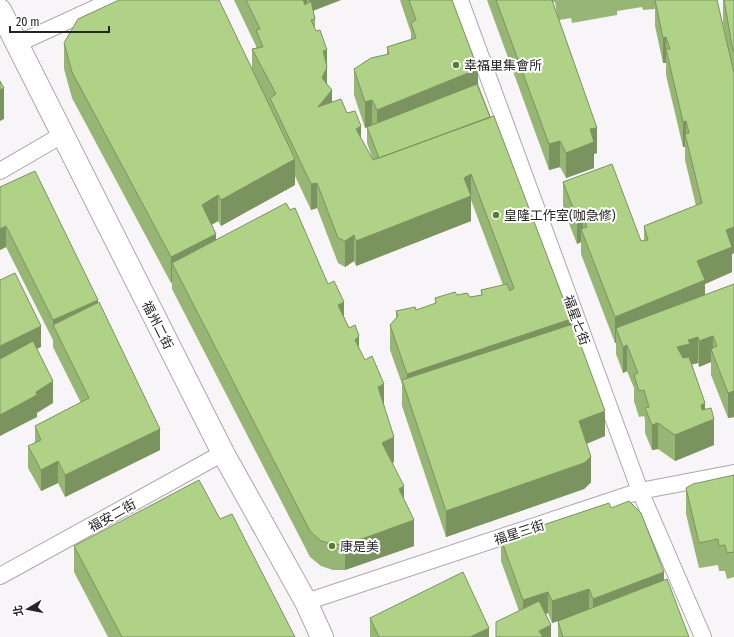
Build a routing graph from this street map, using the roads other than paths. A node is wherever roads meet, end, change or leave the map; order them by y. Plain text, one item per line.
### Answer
1 (114, 0) edge
2 (460, 0) edge
3 (0, 10) edge
4 (17, 44) junction
5 (62, 135) junction
6 (0, 171) edge
7 (224, 453) junction
8 (734, 473) edge
9 (640, 491) junction
10 (0, 576) edge
11 (306, 602) junction
12 (322, 637) edge
13 (703, 637) edge

1 - 4 lane
2 - 9 lane, 福星七街
3 - 4 street, 福州二街
4 - 5 street, 福州二街
5 - 6 lane
5 - 7 street, 福州二街
7 - 10 lane, 福安二街
7 - 11 street, 福州二街
8 - 9 lane, 福星三街
9 - 11 lane, 福星三街
9 - 13 lane, 福星七街
11 - 12 street, 福州二街

